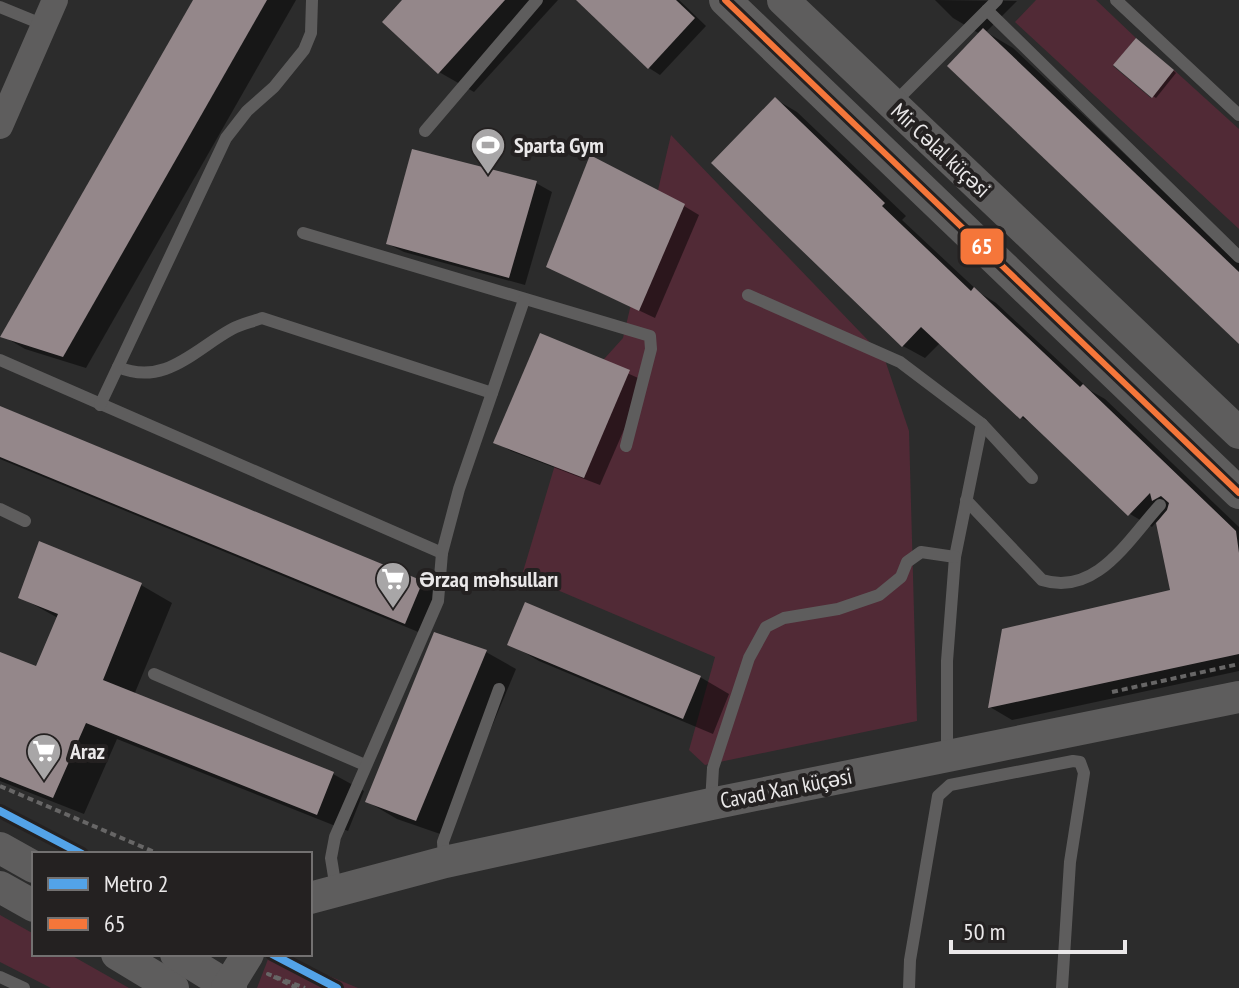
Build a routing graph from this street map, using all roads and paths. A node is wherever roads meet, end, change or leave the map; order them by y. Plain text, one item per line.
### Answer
1 (55, 0) edge
2 (312, 0) edge
3 (537, 0) edge
4 (725, 0) edge
5 (783, 0) edge
6 (997, 0) edge
7 (1116, 0) edge
8 (0, 7) edge
9 (987, 10) junction
10 (44, 25) junction
11 (892, 104) junction
12 (1239, 115) edge
13 (0, 126) edge
14 (425, 131) dead end
15 (303, 233) dead end
16 (1239, 257) edge
17 (748, 295) dead end
18 (524, 300) junction
19 (0, 360) edge
20 (118, 367) junction
21 (492, 393) junction
22 (100, 405) junction
23 (982, 424) junction
24 (1239, 433) edge
25 (626, 446) dead end
26 (1032, 478) dead end
27 (1239, 493) edge
28 (966, 500) junction
29 (1160, 505) dead end
30 (0, 509) edge
31 (25, 521) dead end
32 (442, 553) junction
33 (955, 557) junction
34 (154, 674) dead end
35 (499, 689) dead end
36 (1239, 697) edge
37 (947, 756) junction
38 (365, 765) junction
39 (0, 786) edge
40 (711, 804) junction
41 (0, 848) edge
42 (154, 852) edge
43 (445, 862) junction
44 (32, 866) edge
45 (0, 887) edge
46 (316, 896) edge
47 (32, 905) edge
48 (120, 956) edge
49 (179, 956) edge
50 (247, 956) edge
51 (0, 977) edge
52 (229, 987) edge
53 (24, 988) edge
54 (173, 988) edge
55 (297, 988) edge
56 (305, 988) edge
57 (909, 988) edge
58 (1062, 988) edge

1 - 10 street
2 - 20 lane
3 - 14 lane
4 - 27 street, Mir Cəlal küçəsi
5 - 11 street, Mir Cəlal küçəsi
6 - 9 lane
7 - 12 lane
8 - 10 lane
9 - 11 lane
9 - 16 lane
10 - 13 street
11 - 24 street, Mir Cəlal küçəsi
15 - 18 lane
17 - 23 lane
18 - 21 lane
18 - 25 lane
19 - 22 lane
20 - 21 lane
20 - 22 lane
21 - 32 lane
22 - 32 lane
23 - 26 lane
23 - 28 lane
28 - 29 lane
28 - 33 lane
30 - 31 lane
32 - 38 lane
33 - 37 lane
33 - 40 lane
34 - 38 lane
35 - 43 lane
36 - 37 street, Cavad Xan küçəsi
37 - 40 street, Cavad Xan küçəsi
38 - 46 lane
39 - 42 path
40 - 43 street, Cavad Xan küçəsi
41 - 44 street
43 - 46 street, Cavad Xan küçəsi
45 - 47 street
48 - 54 street
49 - 52 street
50 - 52 street
51 - 53 lane
55 - 56 path
57 - 58 lane

